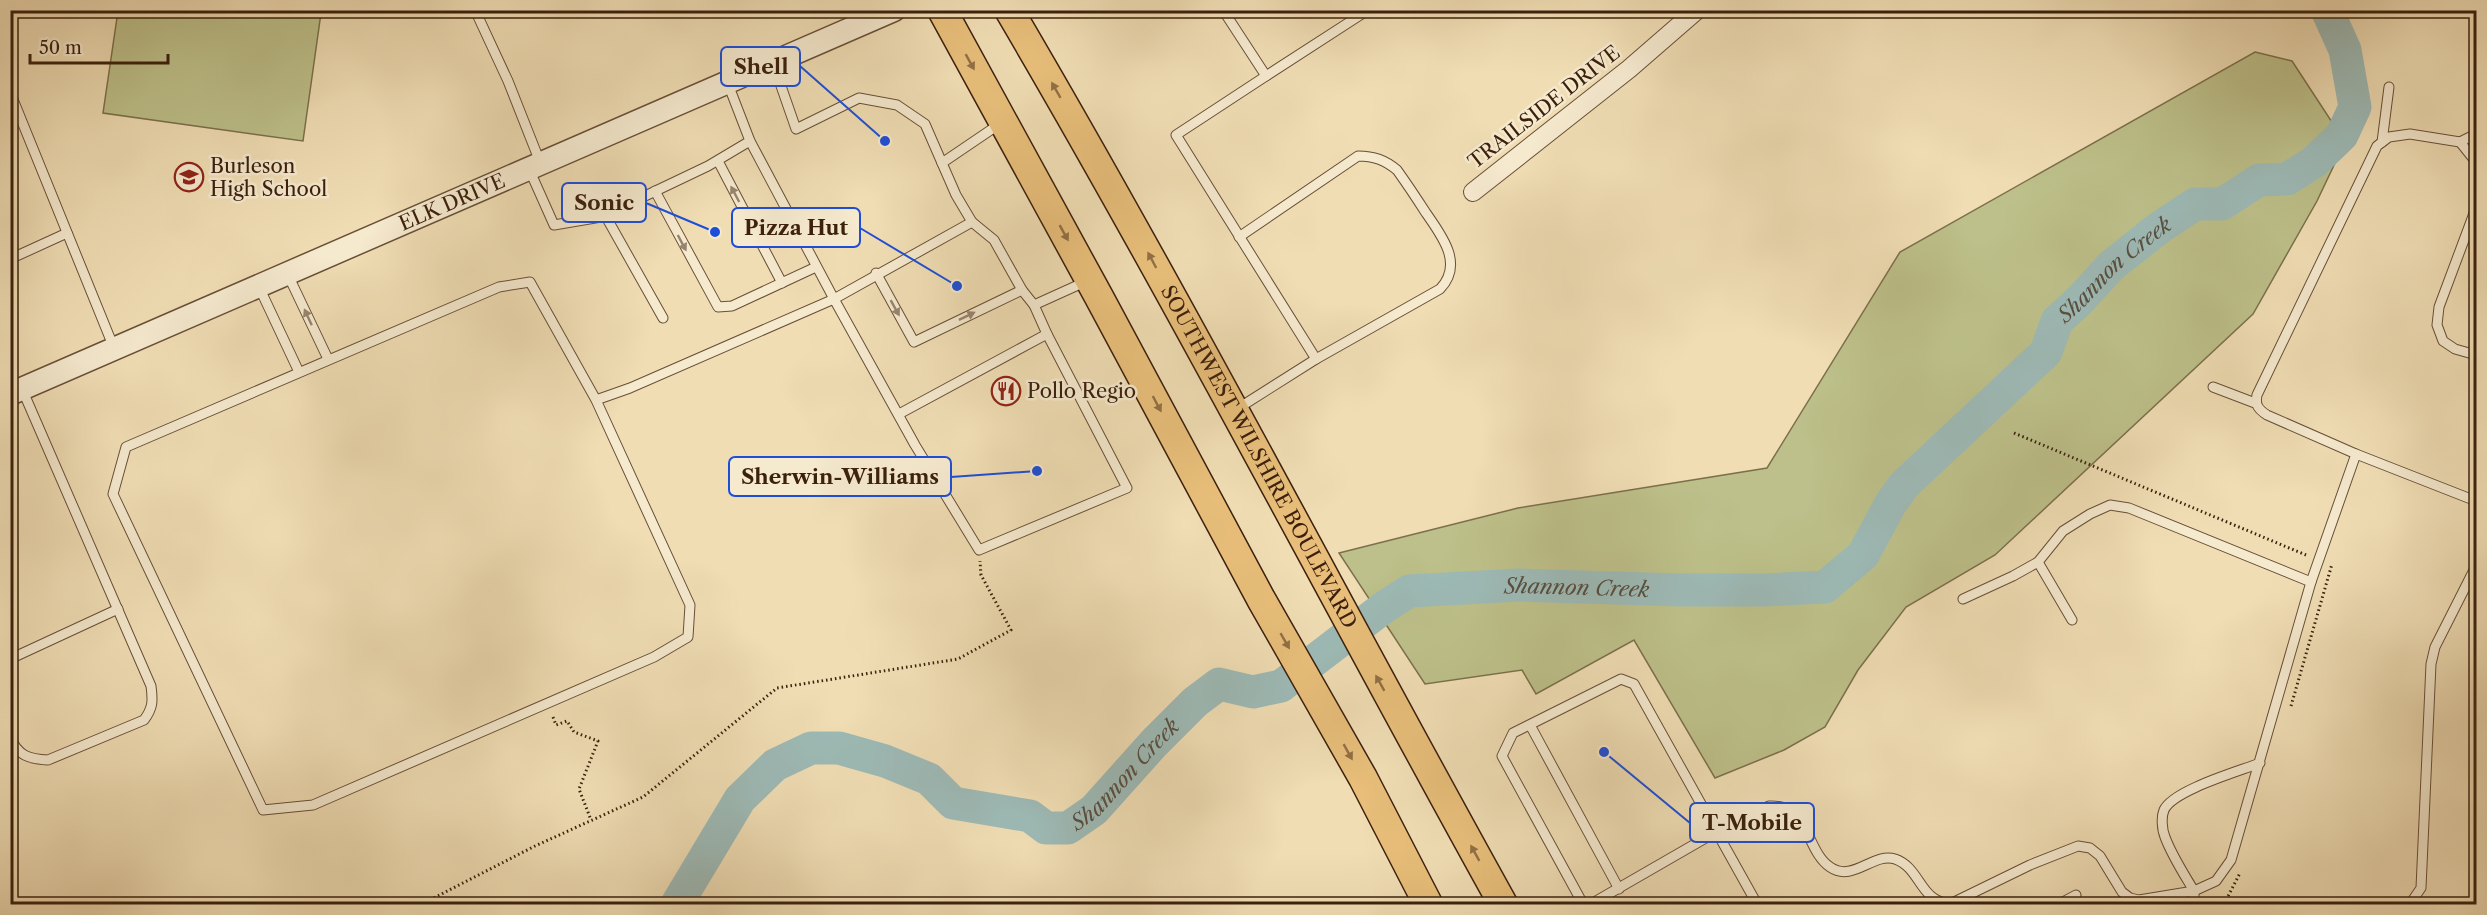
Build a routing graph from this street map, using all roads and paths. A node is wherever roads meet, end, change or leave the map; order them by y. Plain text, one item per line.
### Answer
1 (475, 10) edge
2 (894, 10) edge
3 (942, 10) edge
4 (1009, 10) edge
5 (1223, 10) edge
6 (1368, 10) edge
7 (1697, 10) edge
8 (773, 63) junction
9 (1266, 76) junction
10 (728, 83) junction
11 (2389, 87) dead end
12 (10, 92) edge
13 (1004, 122) junction
14 (2476, 134) edge
15 (750, 141) junction
16 (2382, 142) junction
17 (2460, 142) junction
18 (718, 160) junction
19 (2476, 162) edge
20 (942, 163) junction
21 (535, 167) junction
22 (655, 191) junction
23 (1473, 192) dead end
24 (2476, 208) edge
25 (605, 215) junction
26 (972, 222) junction
27 (67, 233) junction
28 (1239, 237) junction
29 (10, 259) edge
30 (816, 267) junction
31 (876, 273) junction
32 (288, 275) junction
33 (1090, 280) junction
34 (782, 284) junction
35 (260, 287) junction
36 (1022, 290) junction
37 (834, 299) junction
38 (1034, 304) junction
39 (663, 318) dead end
40 (1047, 334) junction
41 (114, 350) junction
42 (2476, 355) edge
43 (328, 359) junction
44 (1316, 359) junction
45 (299, 372) junction
46 (2213, 387) dead end
47 (16, 391) edge
48 (596, 400) junction
49 (2256, 403) junction
50 (1233, 411) junction
51 (899, 414) junction
52 (2014, 433) dead end
53 (2356, 454) junction
54 (2476, 501) edge
55 (979, 550) junction
56 (2319, 559) junction
57 (2038, 562) junction
58 (2476, 566) edge
59 (2311, 582) junction
60 (1963, 599) dead end
61 (118, 609) junction
62 (2072, 620) dead end
63 (10, 659) edge
64 (547, 703) junction
65 (2291, 706) dead end
66 (1530, 725) junction
67 (10, 736) edge
68 (2260, 763) junction
69 (591, 820) junction
70 (1716, 832) junction
71 (2243, 864) dead end
72 (1619, 889) junction
73 (2194, 891) junction
74 (2076, 895) dead end
75 (422, 904) edge
76 (1428, 904) edge
77 (1503, 904) edge
78 (1583, 904) edge
79 (1591, 904) edge
80 (1757, 904) edge
81 (2059, 904) edge
82 (2194, 904) edge
83 (2224, 904) edge
84 (2410, 904) edge

1 - 21 lane
2 - 8 street, ELK DRIVE
3 -> 13 main road
50 -> 4 main road, SOUTHWEST WILSHIRE BOULEVARD
5 - 9 lane
6 - 9 lane
7 - 23 street, TRAILSIDE DRIVE
8 - 10 street, ELK DRIVE
8 - 20 lane
9 - 28 lane
10 - 15 lane
10 - 21 street, ELK DRIVE
11 - 16 lane
12 - 27 lane
13 - 20 lane
13 -> 33 main road
14 - 17 lane
15 - 18 lane
15 - 30 lane
16 - 17 lane
16 - 49 lane
17 - 19 lane
18 - 22 lane
34 -> 18 lane
20 - 26 lane
21 - 25 lane
21 - 32 street, ELK DRIVE
22 - 25 lane
22 -> 34 lane
24 - 42 lane
25 - 39 lane
26 - 31 lane
26 - 36 lane
27 - 29 lane
27 - 41 lane
28 - 44 lane
28 - 44 lane
30 - 34 lane
30 - 37 lane
31 -> 36 lane
31 - 37 lane
32 - 35 street, ELK DRIVE
43 -> 32 lane
33 - 38 lane
33 -> 76 main road
35 - 41 street, ELK DRIVE
35 - 45 lane
36 - 38 lane
37 - 48 lane
37 - 51 lane
38 - 40 lane
40 - 51 lane
40 - 55 lane
41 - 47 street, ELK DRIVE
43 - 45 lane
43 - 48 lane
44 - 50 lane
45 - 64 lane
46 - 49 lane
47 - 61 lane
48 - 64 lane
49 - 53 lane
77 -> 50 main road, SOUTHWEST WILSHIRE BOULEVARD
51 - 55 lane
52 - 56 path
53 - 54 lane
53 - 56 lane
55 - 69 path
56 - 59 lane
56 - 65 path
57 - 59 lane
57 - 60 lane
57 - 62 lane
58 - 84 lane
59 - 68 lane
61 - 63 lane
61 - 67 lane
64 - 69 path
66 - 70 lane
66 - 72 lane
66 - 78 lane
68 - 73 lane
68 - 73 lane
69 - 75 path
70 - 72 lane
70 - 73 lane
70 - 80 lane
71 - 83 path
72 - 79 lane
73 - 82 lane
74 - 81 lane

